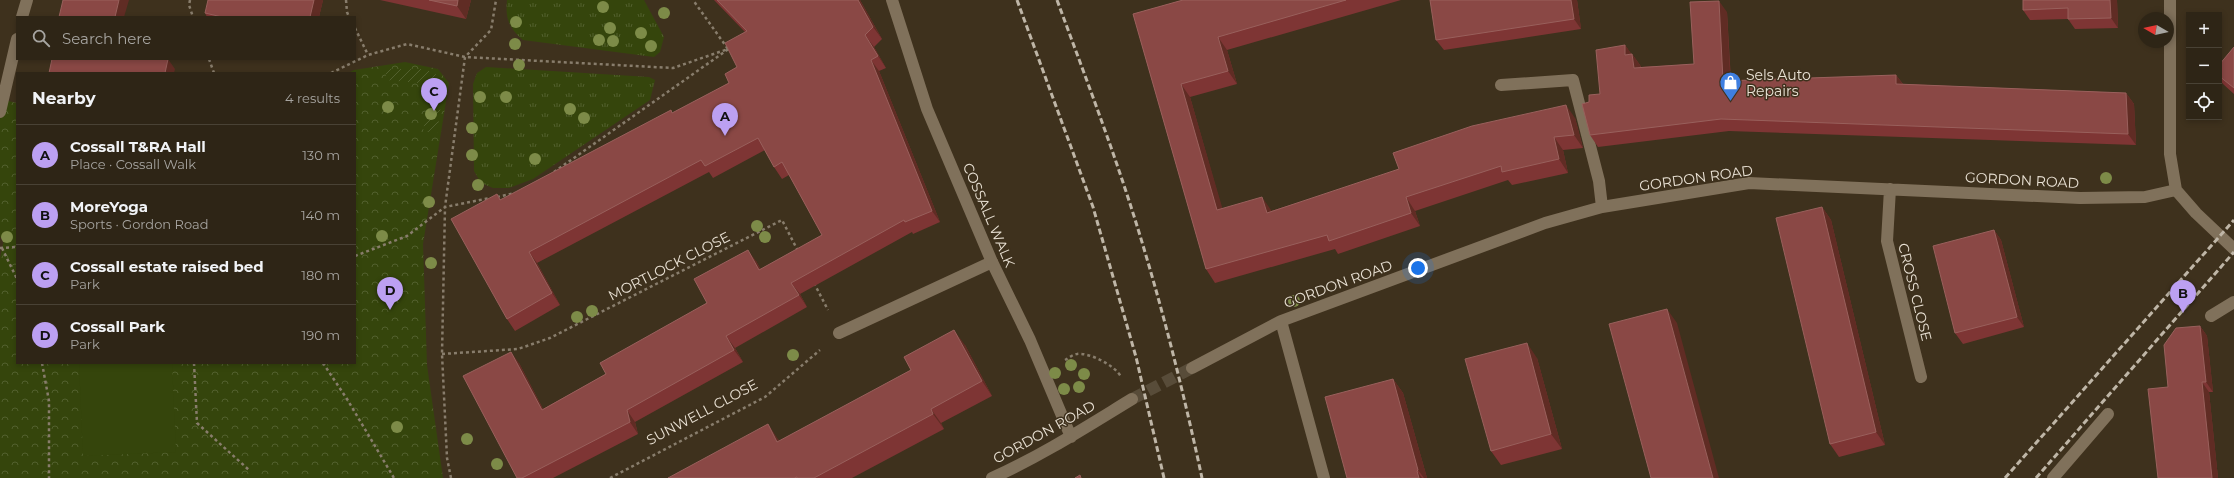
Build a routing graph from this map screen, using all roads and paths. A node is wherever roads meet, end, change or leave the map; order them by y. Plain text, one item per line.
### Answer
1 (27, 0) edge
2 (190, 0) edge
3 (346, 0) edge
4 (496, 0) edge
5 (692, 0) edge
6 (892, 0) edge
7 (2170, 0) edge
8 (22, 16) edge
9 (194, 16) edge
10 (349, 16) edge
11 (356, 30) edge
12 (16, 43) edge
13 (735, 45) edge
14 (728, 49) junction
15 (368, 55) junction
16 (465, 57) junction
17 (209, 60) edge
18 (214, 72) edge
19 (333, 72) edge
20 (1501, 85) dead end
21 (0, 112) edge
22 (553, 173) edge
23 (1890, 189) junction
24 (2176, 190) junction
25 (520, 193) edge
26 (445, 207) junction
27 (1602, 207) junction
28 (16, 247) edge
29 (1, 248) edge
30 (2234, 249) edge
31 (800, 255) edge
32 (356, 256) edge
33 (992, 262) junction
34 (16, 277) edge
35 (811, 277) edge
36 (2234, 302) edge
37 (2211, 316) dead end
38 (1281, 321) junction
39 (839, 333) junction
40 (442, 354) junction
41 (42, 364) edge
42 (194, 364) edge
43 (324, 364) edge
44 (1192, 368) tunnel mouth
45 (1042, 371) junction
46 (1921, 377) dead end
47 (1132, 399) joint
48 (2108, 414) dead end
49 (1071, 437) junction
50 (249, 470) dead end
51 (1018, 473) edge
52 (49, 478) edge
53 (394, 478) edge
54 (451, 478) edge
55 (610, 478) edge
56 (992, 478) edge
57 (1324, 478) edge
58 (2053, 478) edge

1 - 8 street
2 - 9 path
3 - 10 path
4 - 16 path
5 - 14 path
6 - 33 street, COSSALL WALK
7 - 24 street
11 - 15 path
12 - 21 street
13 - 14 path
14 - 16 path
14 - 22 path
15 - 16 path
15 - 19 path
16 - 26 path
17 - 18 path
20 - 27 street
23 - 24 street, GORDON ROAD
23 - 27 street, GORDON ROAD
23 - 46 street, CROSS CLOSE
24 - 30 street
25 - 26 path
26 - 32 path
26 - 40 path
27 - 38 street, GORDON ROAD
28 - 29 path
29 - 34 path
31 - 40 path, MORTLOCK CLOSE
33 - 39 street
33 - 45 street, COSSALL WALK
35 - 39 path
36 - 37 street
38 - 44 street, GORDON ROAD
38 - 57 street
39 - 55 path, SUNWELL CLOSE
40 - 54 path
41 - 52 path
42 - 50 path
43 - 53 path
45 - 47 path
45 - 49 street, COSSALL WALK
47 - 49 street, GORDON ROAD
48 - 58 street
49 - 51 street, GORDON ROAD
51 - 56 street, GORDON ROAD

